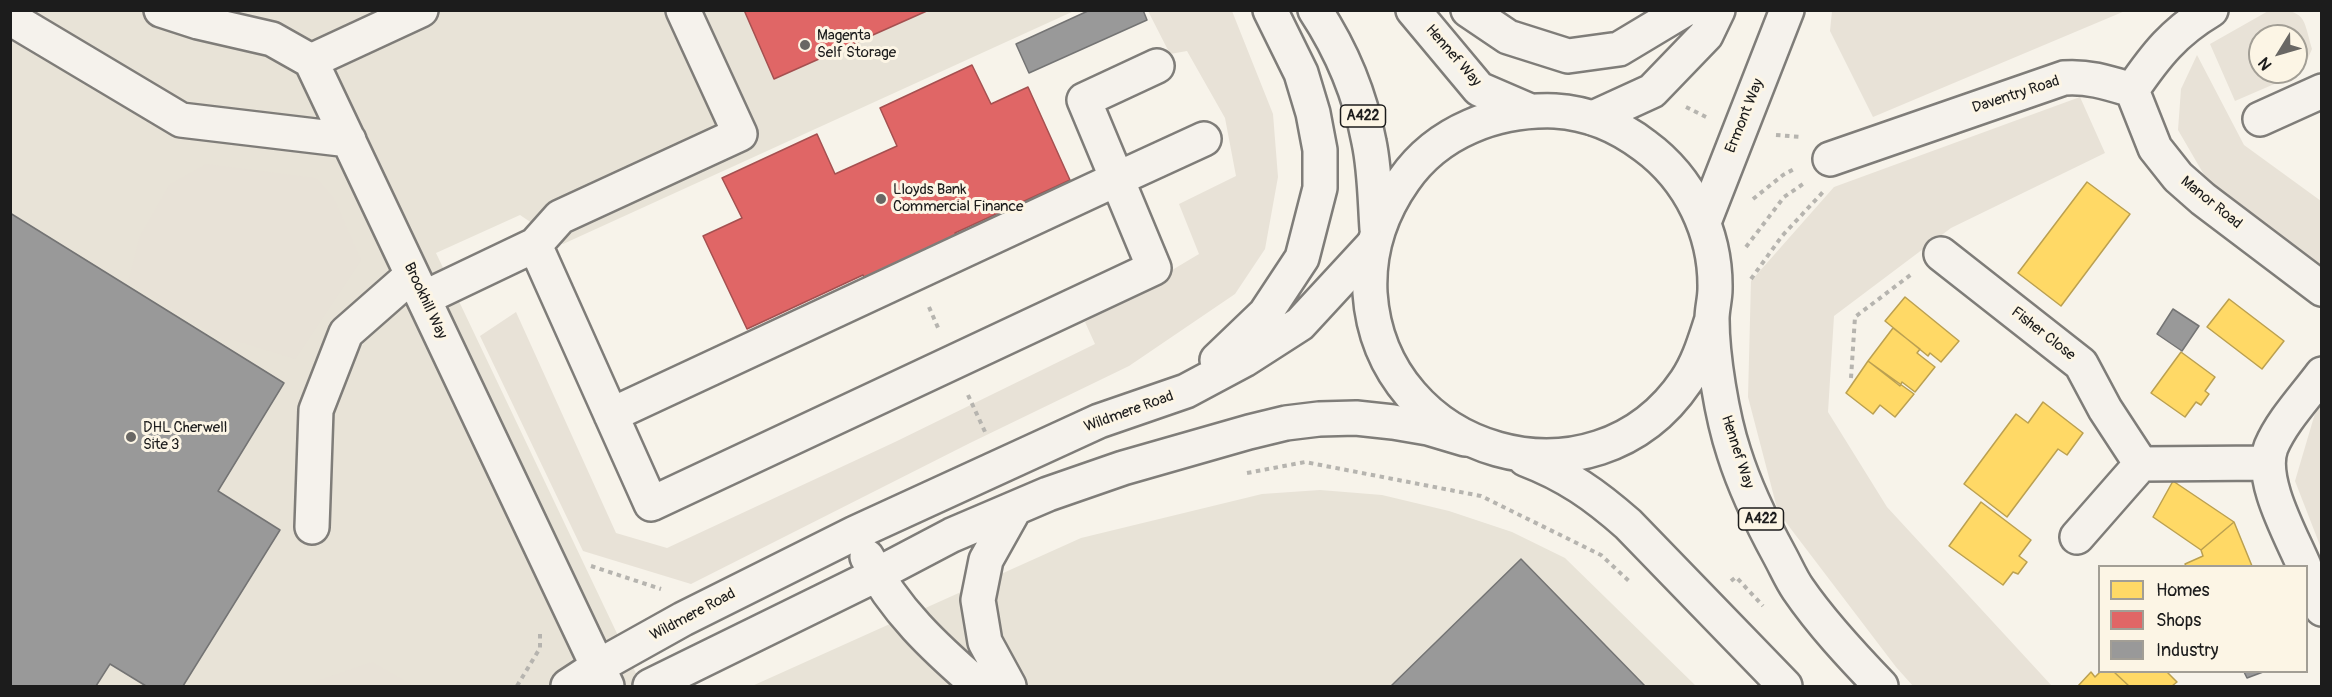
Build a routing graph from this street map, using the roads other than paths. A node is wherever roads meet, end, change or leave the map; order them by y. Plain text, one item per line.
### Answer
1 (160, 10) edge
2 (421, 10) edge
3 (683, 10) edge
4 (1270, 10) edge
5 (1315, 10) edge
6 (1413, 10) edge
7 (1468, 10) edge
8 (1684, 10) edge
9 (1718, 10) edge
10 (1787, 10) edge
11 (2211, 10) edge
12 (10, 18) edge
13 (311, 61) junction
14 (1157, 66) dead end
15 (2132, 90) junction
16 (2322, 91) edge
17 (1530, 111) junction
18 (1593, 118) junction
19 (2260, 119) dead end
20 (1204, 139) dead end
21 (349, 140) junction
22 (1829, 158) road end
23 (1117, 179) junction
24 (1704, 222) junction
25 (1375, 238) junction
26 (535, 245) junction
27 (1941, 254) road end
28 (418, 287) junction
29 (2322, 289) edge
30 (1712, 319) junction
31 (2322, 374) edge
32 (1186, 391) junction
33 (611, 415) junction
34 (1470, 441) junction
35 (1510, 454) junction
36 (2268, 463) junction
37 (2141, 464) junction
38 (1014, 510) junction
39 (312, 527) dead end
40 (855, 533) junction
41 (2077, 537) dead end
42 (2303, 565) edge
43 (876, 575) junction
44 (2308, 575) edge
45 (2322, 609) edge
46 (602, 677) edge
47 (568, 687) edge
48 (650, 687) edge
49 (979, 687) edge
50 (1009, 687) edge
51 (1785, 687) edge
52 (1881, 687) edge

1 - 13 main road
2 - 13 main road
3 - 26 main road
4 - 32 main road
5 - 25 main road, A422
6 - 17 main road, Hennef Way
7 - 8 main road
9 - 18 main road
10 - 24 main road, Ermont Way
11 - 15 main road
12 - 21 main road
13 - 21 main road, Brookhill Way
14 - 23 main road
15 - 22 main road, Daventry Road
15 - 29 main road, Manor Road
16 - 19 main road
17 - 18 main road
17 - 25 main road
18 - 24 main road
20 - 23 main road
21 - 28 main road, Brookhill Way
23 - 33 main road
23 - 33 main road
24 - 30 main road
25 - 32 main road, Wildmere Road
25 - 34 main road
26 - 28 main road
26 - 33 main road
27 - 37 main road, Fisher Close
28 - 39 main road
28 - 46 main road, Brookhill Way
30 - 35 main road
30 - 52 main road, Hennef Way / A422
31 - 36 main road
32 - 40 main road, Wildmere Road
34 - 35 main road
34 - 38 main road
35 - 51 main road
36 - 37 main road
36 - 42 main road
37 - 41 main road
38 - 43 main road
38 - 50 main road
40 - 43 main road
40 - 46 main road, Wildmere Road
43 - 48 main road
43 - 49 main road
44 - 45 main road
46 - 47 main road, Wildmere Road

